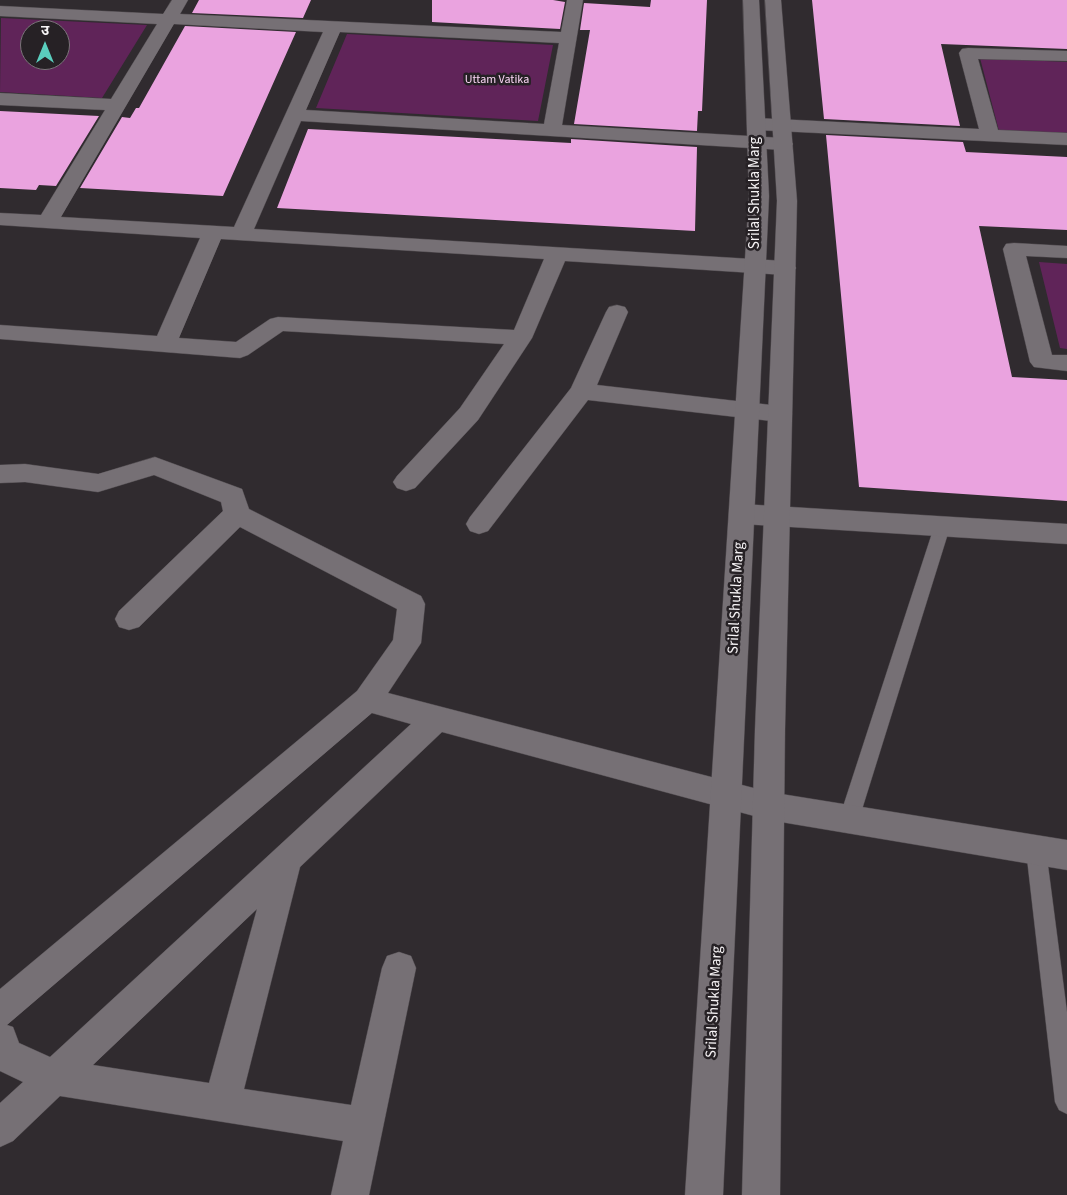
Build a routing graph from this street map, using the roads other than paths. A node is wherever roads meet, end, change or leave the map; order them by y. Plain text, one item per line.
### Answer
1 (180, 0) edge
2 (575, 0) edge
3 (750, 0) edge
4 (773, 0) edge
5 (0, 11) edge
6 (169, 19) junction
7 (334, 27) junction
8 (568, 38) junction
9 (1067, 56) edge
10 (0, 99) edge
11 (117, 105) junction
12 (294, 115) junction
13 (552, 130) junction
14 (769, 134) junction
15 (990, 135) junction
16 (1067, 139) edge
17 (0, 220) edge
18 (47, 222) junction
19 (213, 233) junction
20 (241, 234) junction
21 (1067, 252) edge
22 (557, 254) junction
23 (755, 266) junction
24 (785, 268) junction
25 (618, 312) dead end
26 (0, 332) edge
27 (520, 338) junction
28 (165, 344) junction
29 (1067, 363) edge
30 (582, 391) junction
31 (747, 411) junction
32 (780, 414) junction
33 (0, 474) edge
34 (406, 482) dead end
35 (237, 514) junction
36 (742, 514) junction
37 (777, 517) junction
38 (479, 524) dead end
39 (942, 527) junction
40 (1067, 534) edge
41 (129, 619) dead end
42 (367, 700) junction
43 (436, 718) junction
44 (726, 795) junction
45 (769, 806) junction
46 (849, 819) junction
47 (1036, 850) junction
48 (1067, 855) edge
49 (286, 860) junction
50 (399, 968) dead end
51 (1061, 998) edge
52 (0, 1011) edge
53 (0, 1040) edge
54 (54, 1077) junction
55 (1067, 1102) edge
56 (222, 1103) junction
57 (365, 1126) junction
58 (0, 1128) edge
59 (350, 1195) edge
60 (704, 1195) edge
61 (761, 1195) edge

1 - 6 street
2 - 8 street
3 - 14 street, Srilal Shukla Marg
4 - 14 street, Srilal Shukla Marg
5 - 6 street
6 - 7 street
6 - 11 street
7 - 8 street
7 - 12 street
8 - 13 street
9 - 15 street
10 - 11 street
11 - 18 street
12 - 13 street
12 - 20 street
13 - 14 street
14 - 15 street
14 - 23 street, Srilal Shukla Marg
14 - 24 street, Srilal Shukla Marg
15 - 16 street
17 - 18 street
18 - 19 street
19 - 20 street
19 - 28 street
20 - 22 street
21 - 29 street
22 - 23 street
22 - 27 street
23 - 24 street
23 - 31 street, Srilal Shukla Marg
24 - 32 street, Srilal Shukla Marg
25 - 30 street
26 - 28 street
27 - 28 street
27 - 34 street
30 - 31 street
30 - 38 street
31 - 32 street
31 - 36 street, Srilal Shukla Marg
32 - 37 street, Srilal Shukla Marg
33 - 35 street
35 - 41 street
35 - 42 street
36 - 37 street
36 - 44 street, Srilal Shukla Marg
37 - 39 street
37 - 45 street, Srilal Shukla Marg
39 - 40 street
39 - 46 lane
42 - 43 street
42 - 52 street
43 - 44 street
43 - 49 street
44 - 45 street
44 - 60 street, Srilal Shukla Marg
45 - 46 street
45 - 61 street, Srilal Shukla Marg
46 - 47 street
47 - 48 street
47 - 51 lane
49 - 54 street
49 - 56 street
50 - 57 street
51 - 55 lane
53 - 54 street
54 - 56 street
54 - 58 street
56 - 57 street
57 - 59 street

